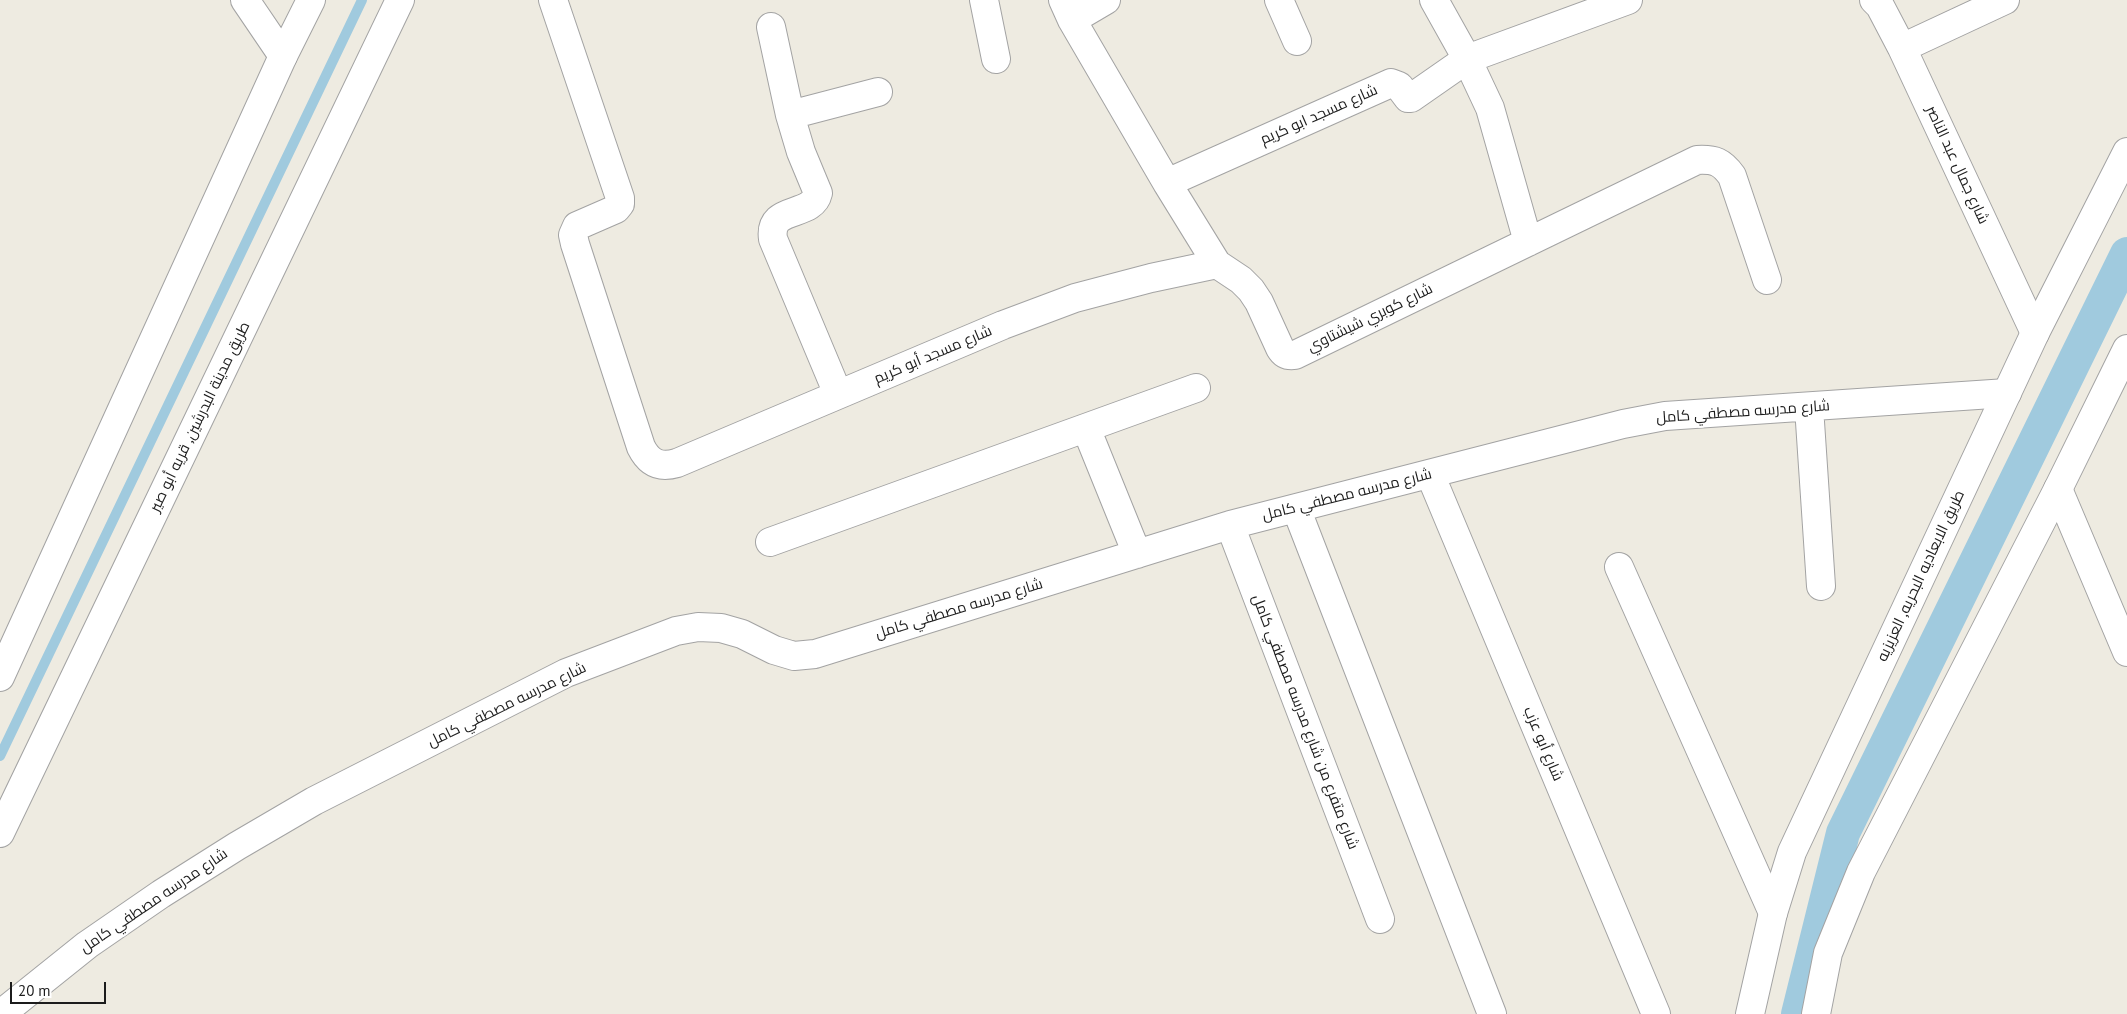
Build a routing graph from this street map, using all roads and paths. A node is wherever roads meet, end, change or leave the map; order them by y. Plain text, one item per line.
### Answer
1 (245, 0) edge
2 (311, 0) edge
3 (400, 0) edge
4 (554, 0) edge
5 (984, 0) edge
6 (1106, 0) edge
7 (1279, 0) edge
8 (1434, 0) edge
9 (1628, 0) edge
10 (1874, 0) edge
11 (2005, 0) edge
12 (1583, 7) edge
13 (1068, 10) edge
14 (771, 27) dead end
15 (1296, 41) dead end
16 (1902, 48) junction
17 (283, 56) junction
18 (996, 59) dead end
19 (1467, 59) junction
20 (878, 92) dead end
21 (790, 115) junction
22 (2127, 152) edge
23 (1167, 183) junction
24 (1528, 242) junction
25 (1217, 264) junction
26 (1767, 280) dead end
27 (2035, 333) junction
28 (2127, 349) edge
29 (1196, 388) dead end
30 (2007, 393) junction
31 (838, 394) junction
32 (1809, 407) junction
33 (1086, 428) junction
34 (1430, 474) junction
35 (2058, 489) junction
36 (1296, 508) junction
37 (1230, 525) junction
38 (770, 542) dead end
39 (1137, 554) junction
40 (1619, 567) dead end
41 (1821, 586) dead end
42 (2127, 652) edge
43 (0, 677) edge
44 (0, 833) edge
45 (1773, 913) junction
46 (1380, 919) dead end
47 (1, 1014) edge
48 (1492, 1014) edge
49 (1656, 1014) edge
50 (1750, 1014) edge
51 (1816, 1014) edge

1 - 17 street
2 - 17 street
3 - 44 street, طريق مدينة البدرشين, قريه أبو صير
4 - 31 street, شارع مسجد أبو كريم
5 - 18 street
6 - 13 street
7 - 15 street
8 - 19 street
9 - 12 street, شارع مسجد ابو كريم
10 - 16 street, شارع جمال عبد الناصر
11 - 16 street
12 - 19 street, شارع مسجد ابو كريم
13 - 23 street, شارع كوبري شيشتاوي
14 - 21 street
16 - 27 street, شارع جمال عبد الناصر
17 - 43 street
19 - 23 street, شارع مسجد ابو كريم
19 - 24 street
20 - 21 street
21 - 31 street
22 - 27 street, طريق الابعاديه البحريه, العزيزيه
23 - 25 street, شارع كوبري شيشتاوي
24 - 25 street, شارع كوبري شيشتاوي
24 - 26 street, شارع كوبري شيشتاوي
25 - 31 street, شارع مسجد أبو كريم
27 - 30 street, طريق الابعاديه البحريه, العزيزيه
28 - 35 street
29 - 33 street
30 - 32 street, شارع مدرسه مصطفي كامل
30 - 45 street, طريق الابعاديه البحريه, العزيزيه
32 - 34 street, شارع مدرسه مصطفي كامل
32 - 41 street
33 - 38 street
33 - 39 street
34 - 36 street, شارع مدرسه مصطفي كامل
34 - 49 street, شارع أبو عزب
35 - 42 street
35 - 51 street
36 - 37 street, شارع مدرسه مصطفي كامل
36 - 48 street
37 - 39 street, شارع مدرسه مصطفي كامل
37 - 46 street, شارع متفرع من شارع مدرسه مصطفي كامل
39 - 47 street, شارع مدرسه مصطفي كامل
40 - 45 street
45 - 50 street, طريق الابعاديه البحريه, العزيزيه

